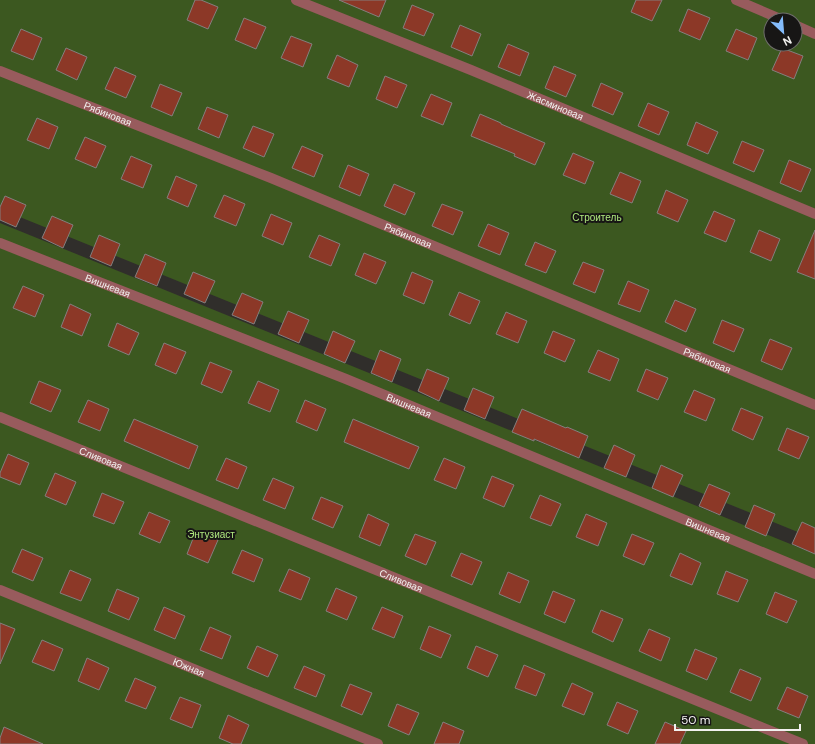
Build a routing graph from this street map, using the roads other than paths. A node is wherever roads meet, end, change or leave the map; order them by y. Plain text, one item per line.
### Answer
1 (296, 0) edge
2 (736, 0) edge
3 (764, 12) edge
4 (803, 29) edge
5 (815, 34) edge
6 (0, 71) edge
7 (815, 214) edge
8 (0, 243) edge
9 (815, 405) edge
10 (0, 417) edge
11 (815, 574) edge
12 (0, 590) edge
13 (378, 744) edge
14 (803, 744) edge

1 - 7 street, Жасминовая
2 - 3 street
4 - 5 street
6 - 9 street, Рябиновая
8 - 11 street, Вишневая
10 - 14 street, Сливовая
12 - 13 street, Южная

